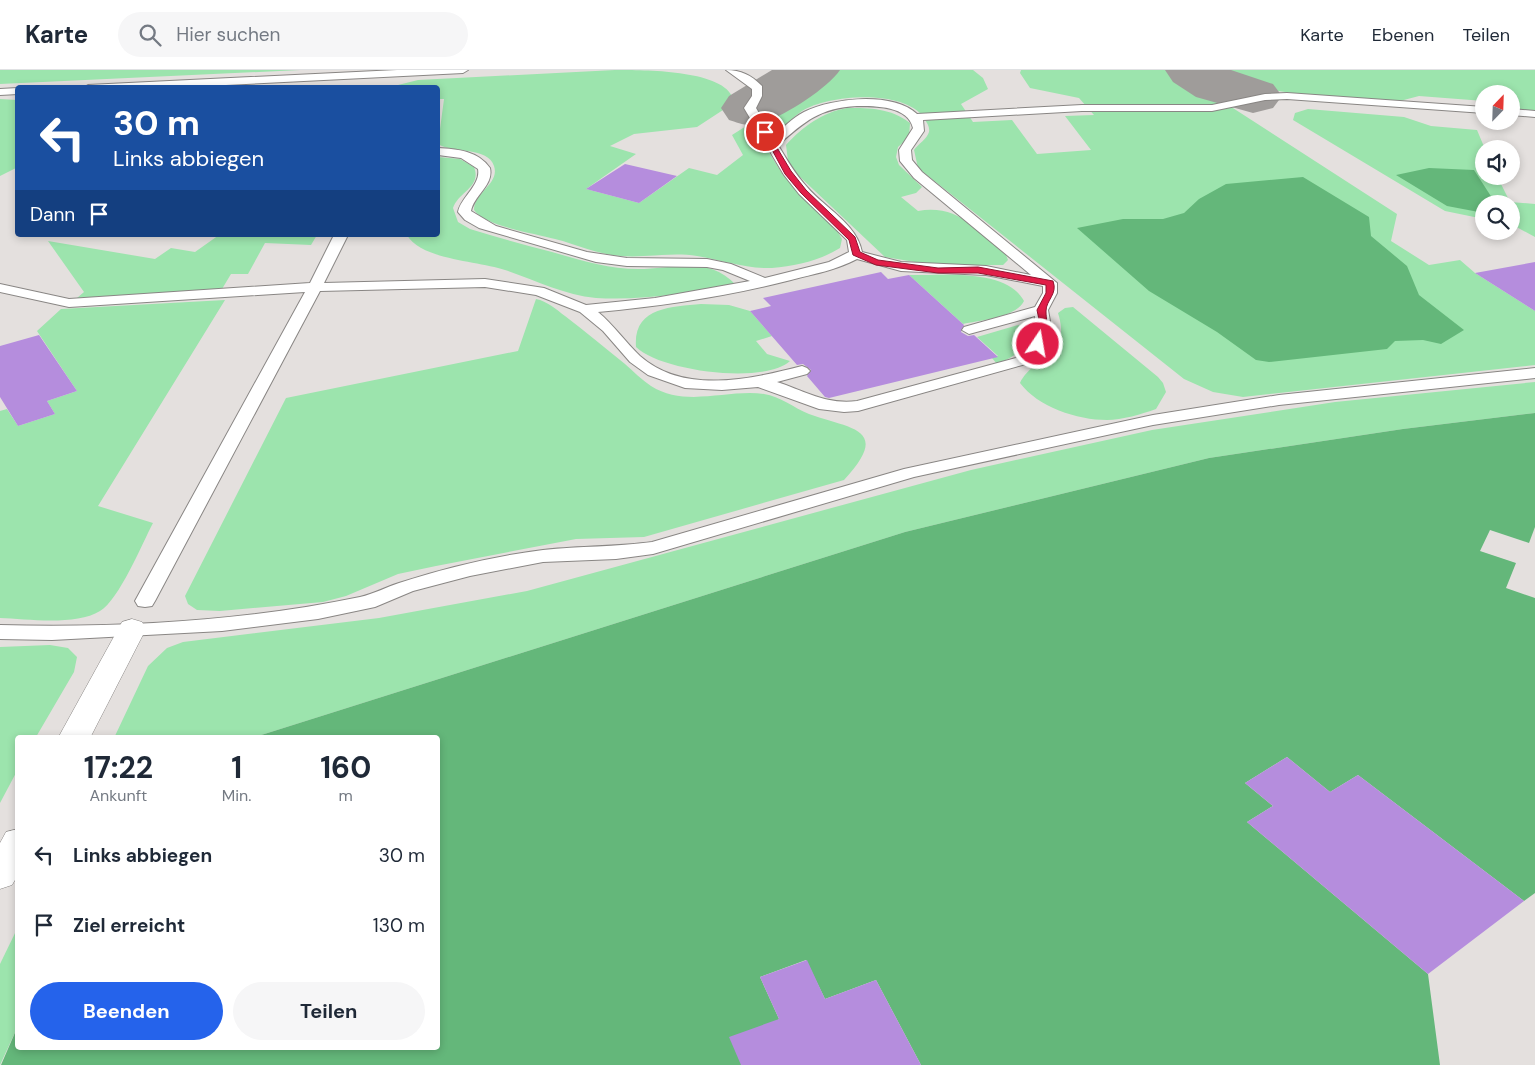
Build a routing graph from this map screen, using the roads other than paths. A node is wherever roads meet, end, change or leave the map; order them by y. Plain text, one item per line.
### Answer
1 (464, 70) edge
2 (731, 70) edge
3 (318, 82) edge
4 (203, 85) edge
5 (15, 91) edge
6 (0, 92) edge
7 (1475, 109) edge
8 (1520, 113) edge
9 (1535, 114) edge
10 (916, 117) junction
11 (772, 144) junction
12 (440, 152) edge
13 (340, 237) edge
14 (856, 254) junction
15 (763, 283) junction
16 (1050, 283) junction
17 (315, 287) junction
18 (0, 288) edge
19 (585, 310) junction
20 (1041, 310) junction
21 (969, 330) dead end
22 (802, 370) dead end
23 (1535, 373) edge
24 (756, 382) junction
25 (145, 601) dead end
26 (132, 629) junction
27 (0, 632) edge
28 (76, 735) edge
29 (15, 848) edge
30 (0, 875) edge

1 - 3 lane
2 - 11 lane
3 - 4 lane
5 - 6 lane
7 - 10 lane
8 - 9 lane
10 - 11 lane
10 - 16 lane
11 - 14 lane
12 - 15 lane
13 - 17 lane
14 - 15 lane
14 - 16 lane
15 - 19 lane
16 - 20 lane
17 - 18 lane
17 - 19 lane
17 - 25 lane
19 - 24 lane
20 - 21 lane
20 - 24 lane
22 - 24 lane
23 - 26 lane
26 - 27 lane
26 - 28 street
29 - 30 street

